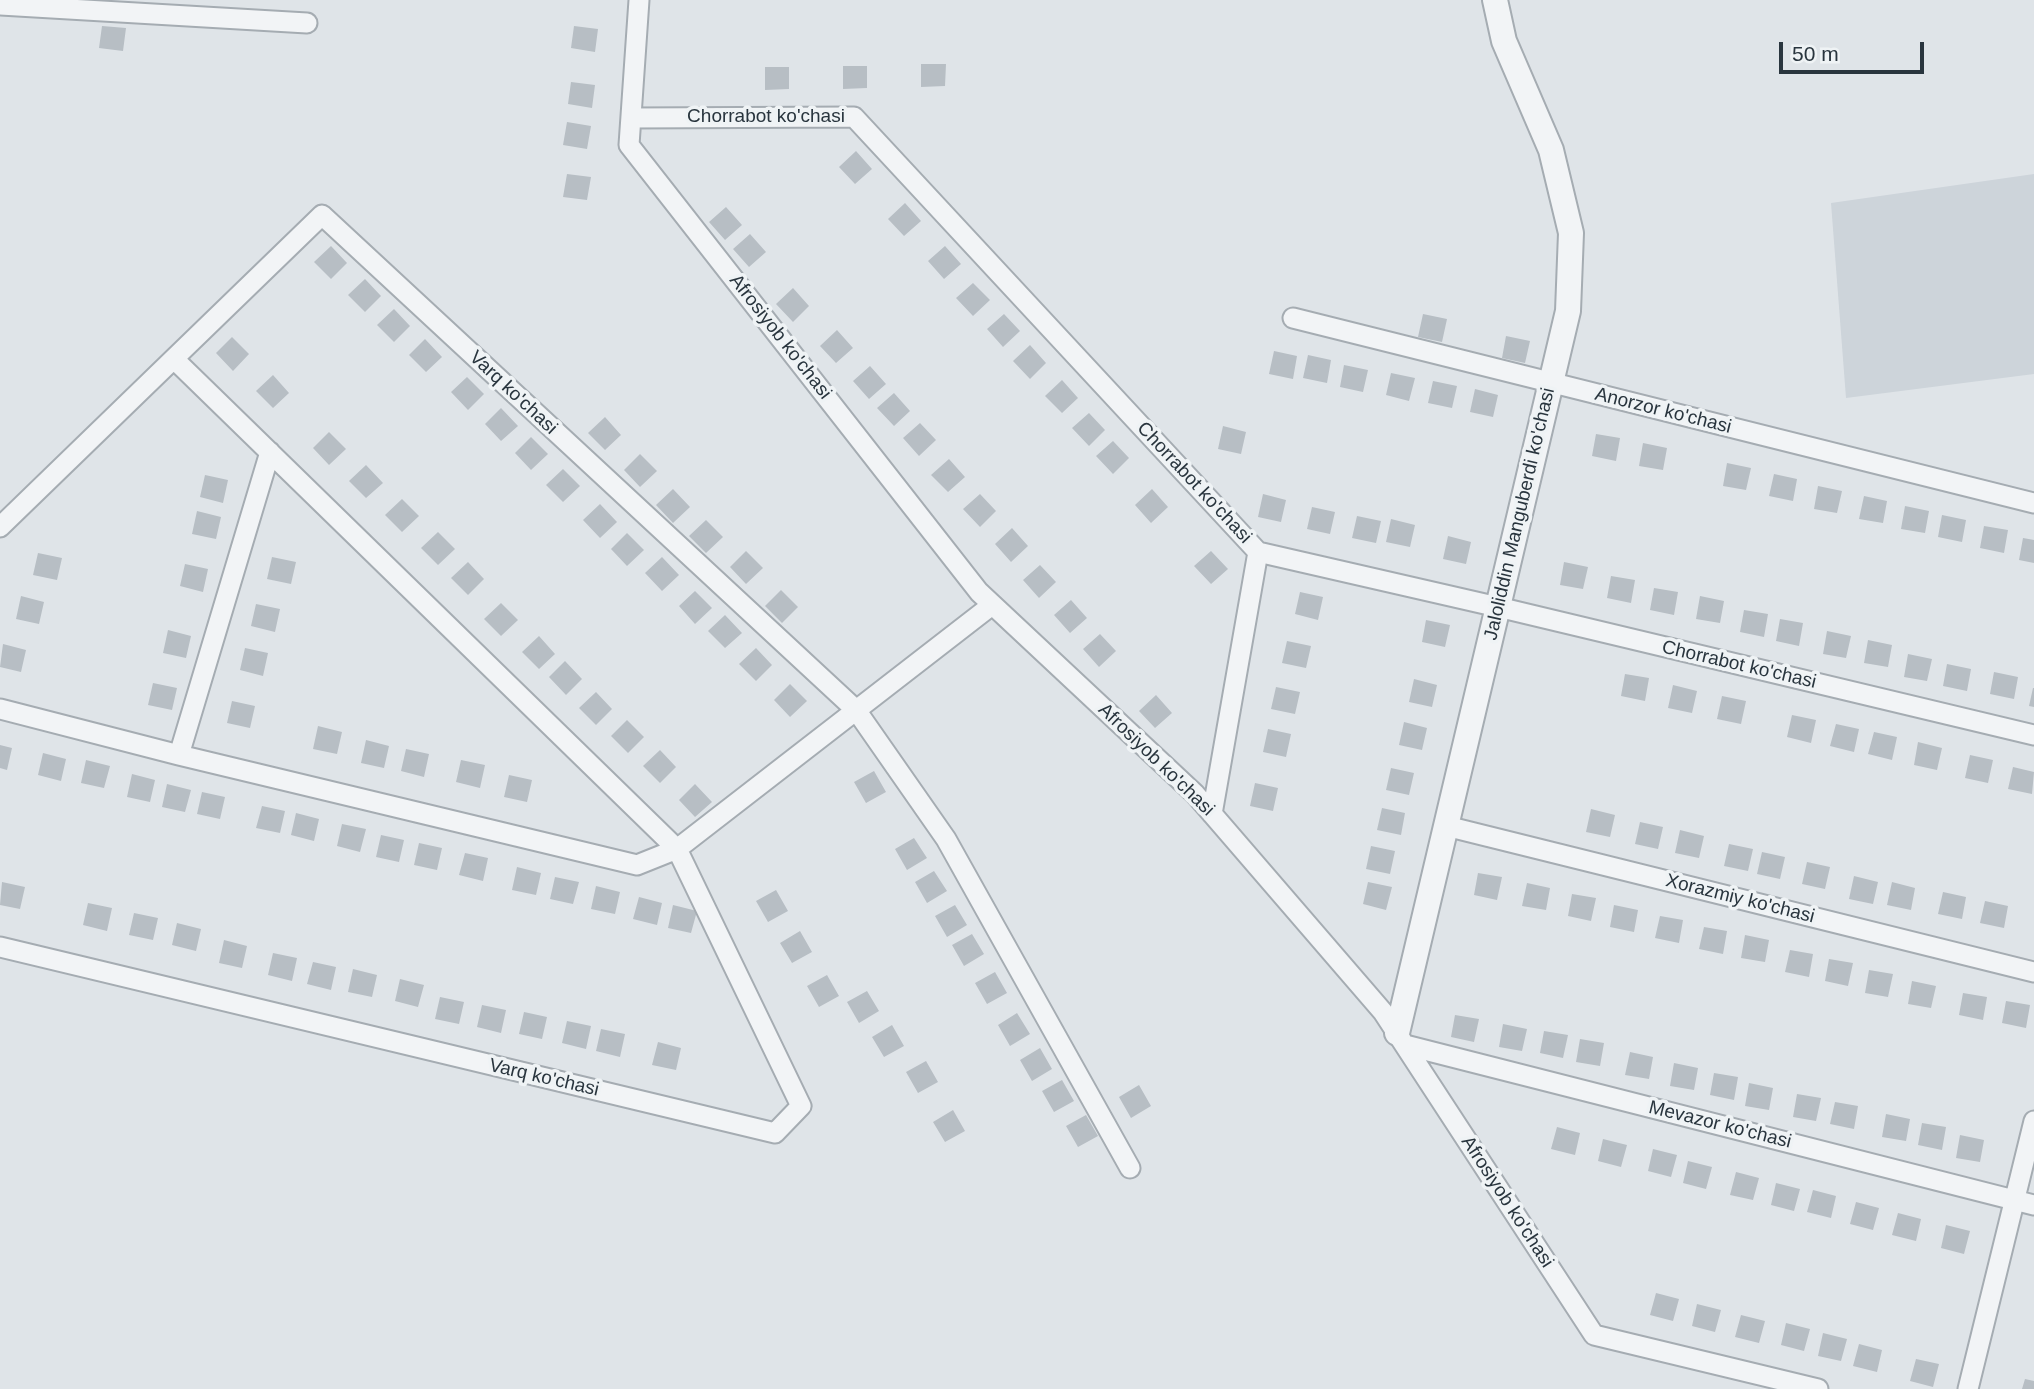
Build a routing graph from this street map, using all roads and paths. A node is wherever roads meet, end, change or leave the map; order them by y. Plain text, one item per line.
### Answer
1 (639, 0) edge
2 (1495, 0) edge
3 (0, 5) edge
4 (307, 23) dead end
5 (631, 118) junction
6 (1293, 318) dead end
7 (174, 359) junction
8 (1551, 383) junction
9 (270, 452) junction
10 (2034, 503) edge
11 (0, 527) edge
12 (1258, 552) junction
13 (992, 605) junction
14 (1498, 607) junction
15 (0, 709) edge
16 (856, 710) junction
17 (2034, 735) edge
18 (179, 755) junction
19 (1212, 814) junction
20 (1446, 826) junction
21 (677, 849) junction
22 (0, 947) edge
23 (2034, 972) edge
24 (1401, 1039) junction
25 (2034, 1121) edge
26 (1130, 1168) dead end
27 (2014, 1200) junction
28 (2034, 1205) edge
29 (1818, 1389) edge
30 (1968, 1389) edge

1 - 5 street, Afrosiyob ko'chasi
2 - 8 street, Jaloliddin Manguberdi ko'chasi
3 - 4 street
5 - 12 street, Chorrabot ko'chasi
5 - 13 street, Afrosiyob ko'chasi
6 - 8 street, Anorzor ko'chasi
7 - 9 street, Varq ko'chasi
7 - 11 street, Varq ko'chasi
7 - 16 street, Varq ko'chasi
8 - 10 street, Anorzor ko'chasi
8 - 14 street, Jaloliddin Manguberdi ko'chasi
9 - 18 street
9 - 21 street, Varq ko'chasi
12 - 14 street, Chorrabot ko'chasi
12 - 19 street
13 - 16 street
13 - 19 street, Afrosiyob ko'chasi
14 - 17 street, Chorrabot ko'chasi
14 - 20 street, Jaloliddin Manguberdi ko'chasi
15 - 18 street
16 - 21 street
16 - 26 street, Varq ko'chasi
18 - 21 street
19 - 24 street, Afrosiyob ko'chasi
20 - 23 street, Xorazmiy ko'chasi
20 - 24 street, Jaloliddin Manguberdi ko'chasi
21 - 22 street, Varq ko'chasi
24 - 27 street, Mevazor ko'chasi
24 - 29 street, Afrosiyob ko'chasi
25 - 27 street
27 - 28 street, Mevazor ko'chasi
27 - 30 street

